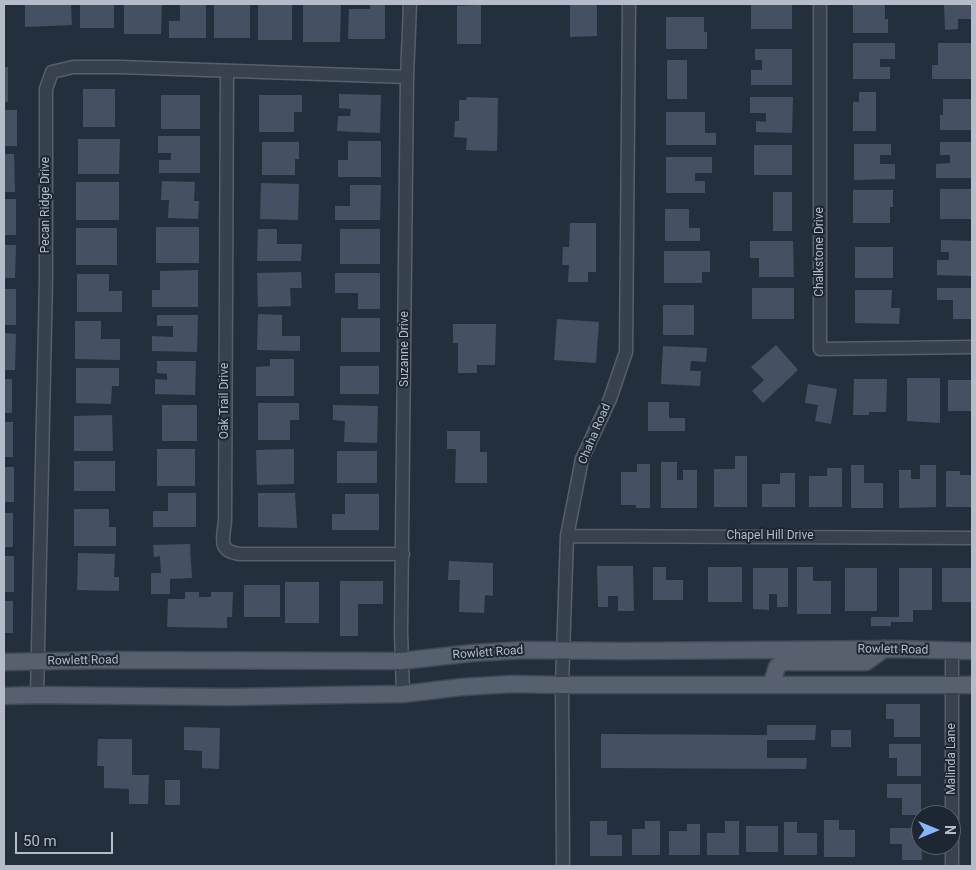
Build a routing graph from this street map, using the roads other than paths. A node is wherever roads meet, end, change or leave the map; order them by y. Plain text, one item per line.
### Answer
1 (410, 4) edge
2 (629, 4) edge
3 (820, 4) edge
4 (227, 72) junction
5 (407, 76) junction
6 (972, 348) edge
7 (568, 536) junction
8 (972, 538) edge
9 (403, 554) junction
10 (884, 648) junction
11 (563, 650) junction
12 (952, 652) junction
13 (972, 652) edge
14 (401, 661) junction
15 (4, 662) edge
16 (38, 662) junction
17 (771, 684) junction
18 (562, 685) junction
19 (952, 685) junction
20 (972, 685) edge
21 (402, 694) junction
22 (37, 695) junction
23 (4, 696) edge
24 (563, 866) edge
25 (952, 866) edge

1 - 5 street, Suzanne Drive
2 - 7 street, Chaha Road
3 - 6 street, Chalkstone Drive
4 - 5 street, Pecan Ridge Drive
4 - 9 street, Oak Trail Drive
4 - 16 street, Pecan Ridge Drive
5 - 9 street, Suzanne Drive
7 - 8 street, Chapel Hill Drive
7 - 11 street, Chaha Road
9 - 14 street, Suzanne Drive
10 - 11 main road, Rowlett Road
10 - 12 main road, Rowlett Road
10 - 17 main road
11 - 14 main road, Rowlett Road
11 - 18 street, Chaha Road
12 - 13 main road, Rowlett Road
12 - 19 street, Malinda Lane
14 - 16 main road, Rowlett Road
14 - 21 street, Suzanne Drive
15 - 16 main road, Rowlett Road
16 - 22 street, Pecan Ridge Drive
17 - 18 main road
17 - 19 main road
18 - 21 main road
18 - 24 street, Chaha Road
19 - 20 main road
19 - 25 street, Malinda Lane
21 - 22 main road
22 - 23 main road

